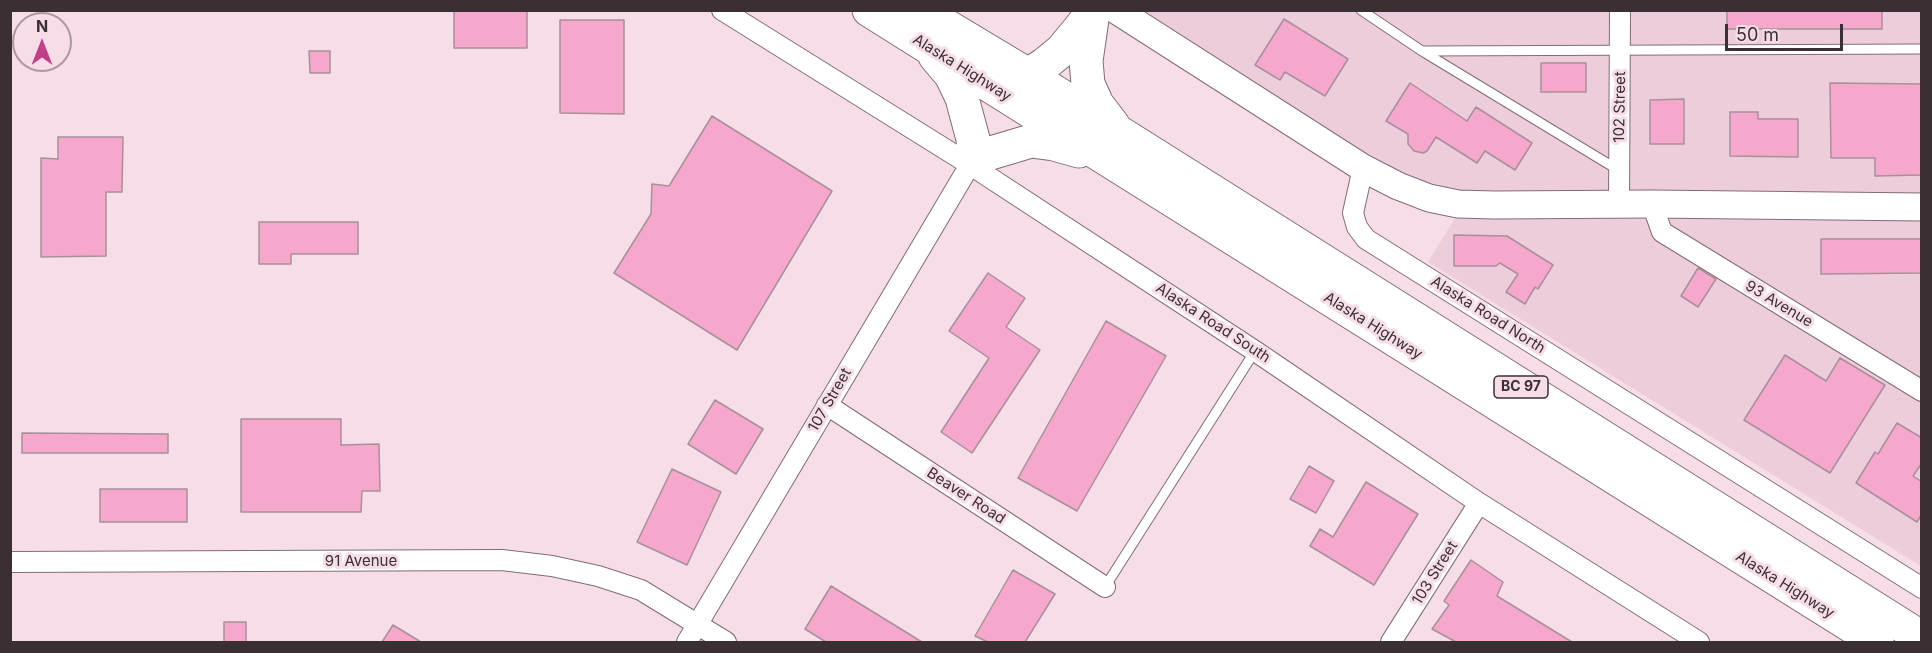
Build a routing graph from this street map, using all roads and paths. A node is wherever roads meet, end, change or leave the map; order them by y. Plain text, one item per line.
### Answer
1 (722, 10) edge
2 (869, 10) edge
3 (920, 10) edge
4 (1361, 10) edge
5 (1620, 10) edge
6 (1100, 11) edge
7 (928, 46) junction
8 (1621, 49) junction
9 (1922, 50) edge
10 (1422, 51) junction
11 (988, 52) junction
12 (1028, 75) junction
13 (992, 87) junction
14 (1080, 110) junction
15 (1035, 113) junction
16 (1113, 147) junction
17 (971, 161) junction
18 (1362, 168) junction
19 (1620, 171) junction
20 (1619, 204) junction
21 (1652, 204) junction
22 (1922, 207) edge
23 (1255, 351) junction
24 (1922, 391) edge
25 (827, 405) junction
26 (1479, 503) junction
27 (10, 562) edge
28 (1105, 587) joint
29 (1922, 588) edge
30 (698, 625) junction
31 (1922, 638) edge
32 (687, 642) edge
33 (726, 642) edge
34 (1391, 642) edge
35 (1699, 642) edge
36 (1877, 642) edge

1 - 17 street, Alaska Road South
2 - 7 highway, Alaska Highway / BC 97
3 - 11 highway, Alaska Highway / BC 97
4 - 10 lane
5 - 8 street, 102 Street
6 - 11 highway
6 - 12 highway
6 - 16 highway
6 - 18 street
7 - 13 highway, Alaska Highway / BC 97
7 - 17 highway
8 - 9 lane
8 - 10 lane
8 - 19 street, 102 Street
10 - 19 lane
11 - 12 highway, Alaska Highway / BC 97
12 - 13 highway
12 - 14 highway, Alaska Highway / BC 97
13 - 15 highway, Alaska Highway / BC 97
14 - 15 highway
14 - 16 highway, Alaska Highway / BC 97
15 - 16 highway, Alaska Highway / BC 97
15 - 17 highway
16 - 17 highway
16 - 31 highway, Alaska Highway / BC 97
16 - 36 highway, Alaska Highway / BC 97
17 - 23 street, Alaska Road South
17 - 25 street, 107 Street
18 - 20 street
18 - 29 street, Alaska Road North
19 - 20 street, 102 Street
20 - 21 street
21 - 22 street
21 - 24 street, 93 Avenue
23 - 26 street, Alaska Road South
23 - 28 lane
25 - 28 street, Beaver Road
25 - 30 street, 107 Street
26 - 34 street, 103 Street
26 - 35 street, Alaska Road South
27 - 30 street, 91 Avenue
30 - 32 street, 107 Street
30 - 33 street, 91 Avenue

